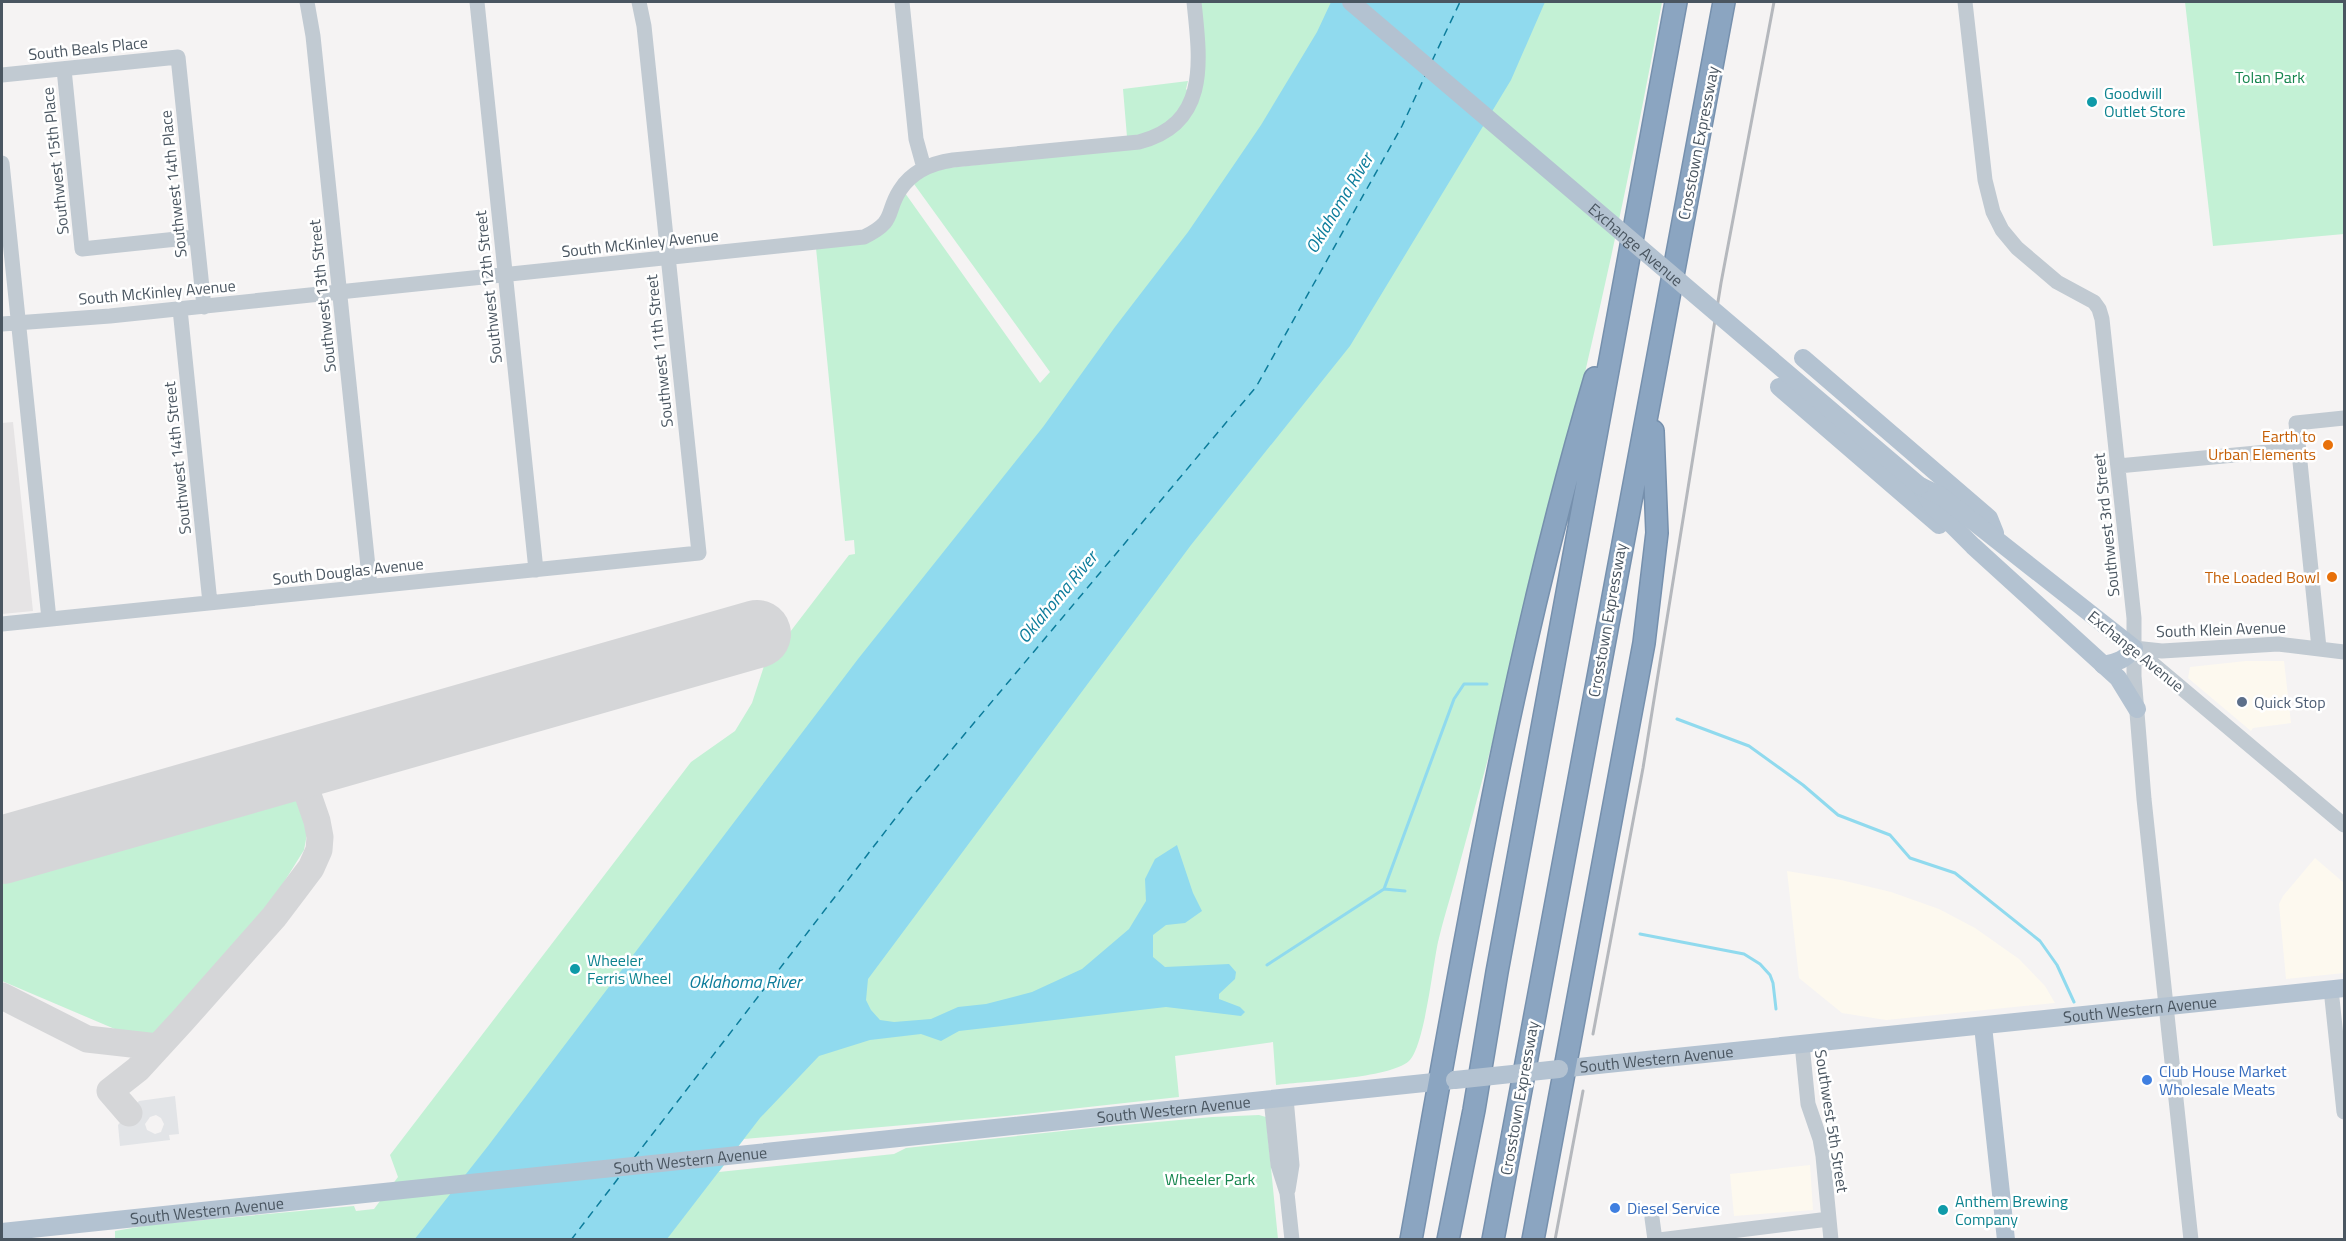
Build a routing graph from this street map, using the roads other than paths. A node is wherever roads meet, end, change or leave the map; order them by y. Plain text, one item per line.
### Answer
1 (307, 2) edge
2 (477, 2) edge
3 (639, 2) edge
4 (902, 2) edge
5 (1194, 2) edge
6 (1351, 2) edge
7 (1676, 2) edge
8 (1724, 2) edge
9 (1965, 2) edge
10 (178, 57) joint
11 (64, 69) junction
12 (2, 75) edge
13 (2, 163) edge
14 (924, 168) junction
15 (196, 237) junction
16 (667, 258) junction
17 (1629, 262) junction
18 (505, 275) junction
19 (340, 292) junction
20 (204, 307) junction
21 (180, 309) junction
22 (18, 322) junction
23 (2, 324) edge
24 (1803, 358) joint
25 (1779, 387) joint
26 (1651, 398) junction
27 (2344, 418) edge
28 (2298, 449) junction
29 (2118, 466) junction
30 (1920, 486) junction
31 (1998, 540) junction
32 (1973, 546) junction
33 (699, 553) joint
34 (536, 570) junction
35 (370, 586) junction
36 (210, 603) junction
37 (49, 619) junction
38 (2, 624) edge
39 (2134, 648) junction
40 (2319, 648) junction
41 (2344, 652) edge
42 (2103, 665) junction
43 (2137, 709) junction
44 (2344, 825) edge
45 (2338, 988) edge
46 (2166, 1006) junction
47 (1983, 1026) junction
48 (1802, 1044) junction
49 (1562, 1069) junction
50 (1448, 1081) junction
51 (1279, 1098) junction
52 (2344, 1112) edge
53 (1652, 1218) dead end
54 (1829, 1219) junction
55 (2, 1232) edge
56 (1292, 1239) edge
57 (1411, 1239) edge
58 (1448, 1239) edge
59 (1493, 1239) edge
60 (1533, 1239) edge
61 (1657, 1239) edge
62 (1831, 1239) edge
63 (2006, 1239) edge
64 (2191, 1239) edge

1 - 19 street, Southwest 13th Street
2 - 18 street, Southwest 12th Street
3 - 16 street, Southwest 11th Street
4 - 14 street
5 - 14 street, South McKinley Avenue
6 - 30 main road, Exchange Avenue, bridge
7 - 17 highway
8 - 26 highway, Crosstown Expressway
9 - 29 street, Southwest 3rd Street
10 - 11 street, South Beals Place
10 - 15 street, Southwest 14th Place
11 - 12 street, South Beals Place
11 - 15 street, Southwest 15th Place
13 - 22 street
14 - 16 street, South McKinley Avenue
15 - 20 street, Southwest 14th Place
16 - 18 street, South McKinley Avenue
16 - 33 street, Southwest 11th Street
17 - 50 highway
17 - 58 highway
18 - 19 street, South McKinley Avenue
18 - 34 street, Southwest 12th Street
19 - 20 street, South McKinley Avenue
19 - 35 street, Southwest 13th Street
20 - 21 street, South McKinley Avenue
21 - 22 street, South McKinley Avenue
21 - 36 street, Southwest 14th Street
22 - 23 street, South McKinley Avenue
22 - 37 street
24 - 25 street
24 - 31 main road
25 - 32 main road
26 - 49 highway
26 - 59 highway, Crosstown Expressway
27 - 28 street
28 - 29 street
28 - 40 street
29 - 39 street, Southwest 3rd Street
30 - 31 main road, Exchange Avenue
30 - 32 main road, Exchange Avenue
31 - 39 main road, Exchange Avenue
32 - 42 main road, Exchange Avenue
33 - 34 street, South Douglas Avenue
34 - 35 street, South Douglas Avenue
35 - 36 street, South Douglas Avenue
36 - 37 street, South Douglas Avenue
37 - 38 street, South Douglas Avenue
39 - 40 street, South Klein Avenue
39 - 42 main road
39 - 43 street, Southwest 3rd Street
39 - 44 street, Exchange Avenue
40 - 41 street, South Klein Avenue
42 - 43 main road, Exchange Avenue
43 - 46 street, Southwest 3rd Street
45 - 46 main road, South Western Avenue
45 - 52 street
46 - 47 main road, South Western Avenue
46 - 64 street, Southwest 3rd Street
47 - 48 main road, South Western Avenue
47 - 63 main road
48 - 49 main road, South Western Avenue
48 - 54 street, Southwest 5th Street
49 - 50 main road, South Western Avenue, bridge
49 - 60 highway
50 - 51 main road, South Western Avenue
50 - 57 highway
51 - 55 main road, South Western Avenue
51 - 56 street
53 - 61 street
54 - 61 street
54 - 62 street, Southwest 5th Street

